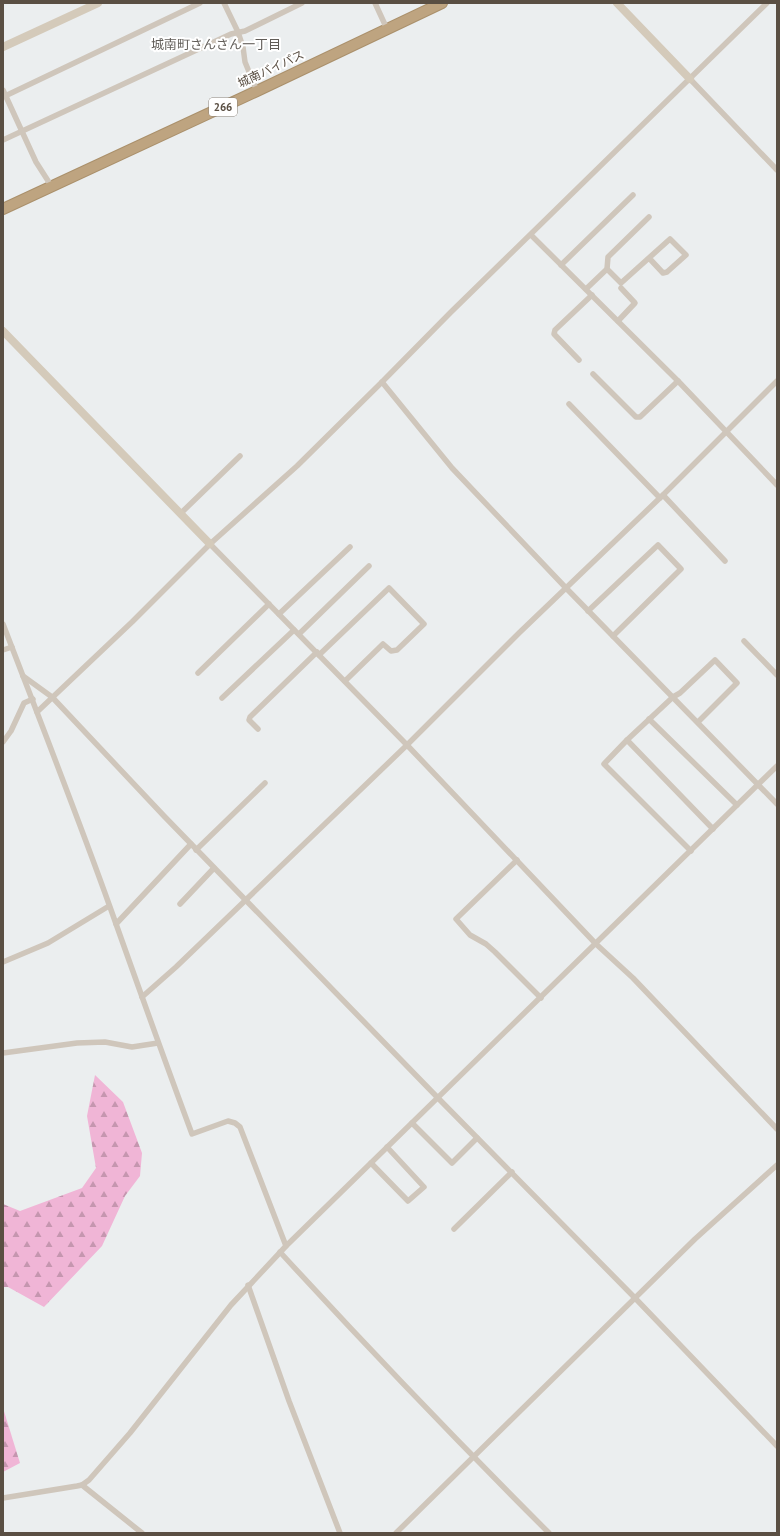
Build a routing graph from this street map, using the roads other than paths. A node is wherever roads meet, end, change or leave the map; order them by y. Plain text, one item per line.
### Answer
1 (98, 3) edge
2 (200, 3) edge
3 (224, 3) edge
4 (302, 3) edge
5 (375, 3) edge
6 (442, 3) edge
7 (617, 3) edge
8 (767, 3) edge
9 (424, 7) edge
10 (387, 29) junction
11 (238, 32) junction
12 (3, 47) edge
13 (690, 79) junction
14 (257, 91) junction
15 (4, 94) edge
16 (22, 131) junction
17 (3, 140) edge
18 (777, 170) edge
19 (52, 187) junction
20 (633, 195) dead end
21 (3, 209) edge
22 (649, 217) dead end
23 (531, 235) junction
24 (649, 258) junction
25 (561, 265) junction
26 (607, 269) junction
27 (621, 288) dead end
28 (586, 289) junction
29 (592, 295) junction
30 (618, 321) junction
31 (3, 331) edge
32 (579, 360) dead end
33 (593, 374) dead end
34 (678, 381) junction
35 (777, 381) edge
36 (382, 382) junction
37 (569, 404) dead end
38 (726, 432) junction
39 (240, 456) dead end
40 (777, 485) edge
41 (661, 497) junction
42 (180, 514) junction
43 (210, 544) junction
44 (350, 547) dead end
45 (725, 561) dead end
46 (369, 566) dead end
47 (566, 588) junction
48 (269, 604) junction
49 (588, 611) junction
50 (279, 614) junction
51 (3, 624) edge
52 (296, 632) junction
53 (613, 636) junction
54 (744, 641) dead end
55 (12, 647) junction
56 (3, 650) edge
57 (318, 654) junction
58 (198, 673) dead end
59 (777, 675) edge
60 (23, 676) junction
61 (345, 682) junction
62 (52, 697) junction
63 (674, 697) junction
64 (222, 698) dead end
65 (33, 699) junction
66 (37, 712) junction
67 (649, 719) junction
68 (698, 722) junction
69 (258, 729) dead end
70 (627, 740) junction
71 (3, 742) edge
72 (408, 745) junction
73 (777, 766) edge
74 (265, 783) dead end
75 (759, 784) junction
76 (777, 804) edge
77 (737, 805) junction
78 (713, 829) junction
79 (191, 844) junction
80 (196, 850) junction
81 (691, 851) junction
82 (517, 860) junction
83 (214, 868) junction
84 (245, 899) junction
85 (180, 904) dead end
86 (110, 906) junction
87 (116, 924) junction
88 (596, 944) junction
89 (3, 962) edge
90 (142, 997) junction
91 (541, 998) junction
92 (158, 1043) junction
93 (3, 1053) edge
94 (438, 1098) junction
95 (412, 1123) junction
96 (777, 1129) edge
97 (477, 1138) junction
98 (387, 1147) junction
99 (371, 1163) junction
100 (777, 1165) edge
101 (512, 1172) junction
102 (454, 1229) dead end
103 (286, 1246) junction
104 (280, 1252) junction
105 (248, 1285) junction
106 (635, 1298) junction
107 (777, 1446) edge
108 (472, 1456) junction
109 (82, 1485) junction
110 (3, 1498) edge
111 (142, 1533) edge
112 (340, 1533) edge
113 (396, 1533) edge
114 (549, 1533) edge

1 - 12 street
2 - 15 street
3 - 11 street
4 - 11 street
5 - 10 street
6 - 9 highway, 城南バイパス / 266
7 - 13 street
8 - 13 street
9 - 10 highway, 城南バイパス / 266
10 - 14 highway, 城南バイパス / 266
11 - 14 street
11 - 16 street
13 - 18 street
13 - 23 street
14 - 19 highway, 城南バイパス / 266
15 - 16 street
16 - 17 street
16 - 19 street
19 - 21 highway, 城南バイパス / 266
20 - 25 street
22 - 26 street
23 - 25 street
23 - 36 street
24 - 24 street
24 - 26 street
25 - 28 street
26 - 28 street
27 - 30 street
28 - 29 street
29 - 30 street
29 - 32 street
30 - 34 street
31 - 42 street
33 - 34 street
34 - 38 street
35 - 38 street
36 - 43 street
36 - 47 street
37 - 41 street
38 - 40 street
38 - 41 street
39 - 42 street
41 - 45 street
41 - 47 street
42 - 43 street
43 - 48 street
43 - 62 street
44 - 50 street
46 - 52 street
47 - 49 street
47 - 72 street
48 - 50 street
48 - 58 street
49 - 53 street
49 - 53 street
50 - 52 street
51 - 55 street
52 - 57 street
52 - 64 street
53 - 63 street
54 - 59 street
55 - 56 street
55 - 60 street
57 - 61 street
57 - 61 street
57 - 69 street
60 - 62 street
60 - 65 street
61 - 72 street
62 - 66 street
62 - 79 street
63 - 67 street
63 - 68 street
63 - 68 street
65 - 66 street
65 - 71 street
66 - 86 street
67 - 70 street
67 - 77 street
68 - 75 street
70 - 78 street
70 - 81 street
72 - 82 street
72 - 84 street
73 - 75 street
74 - 80 street
75 - 76 street
75 - 77 street
77 - 78 street
78 - 81 street
79 - 80 street
79 - 87 street
80 - 83 street
81 - 88 street
82 - 88 street
82 - 91 street
83 - 84 street
83 - 85 street
84 - 90 street
84 - 94 street
86 - 87 street
86 - 89 street
87 - 90 street
88 - 91 street
88 - 96 street
90 - 92 street
91 - 94 street
92 - 93 street
92 - 103 street
94 - 95 street
94 - 97 street
95 - 97 street
95 - 98 street
97 - 101 street
98 - 99 street
98 - 99 street
99 - 103 street
100 - 106 street
101 - 102 street
101 - 106 street
103 - 104 street
104 - 105 street
104 - 108 street
105 - 109 street
105 - 112 street
106 - 107 street
106 - 108 street
108 - 113 street
108 - 114 street
109 - 110 street
109 - 111 street

